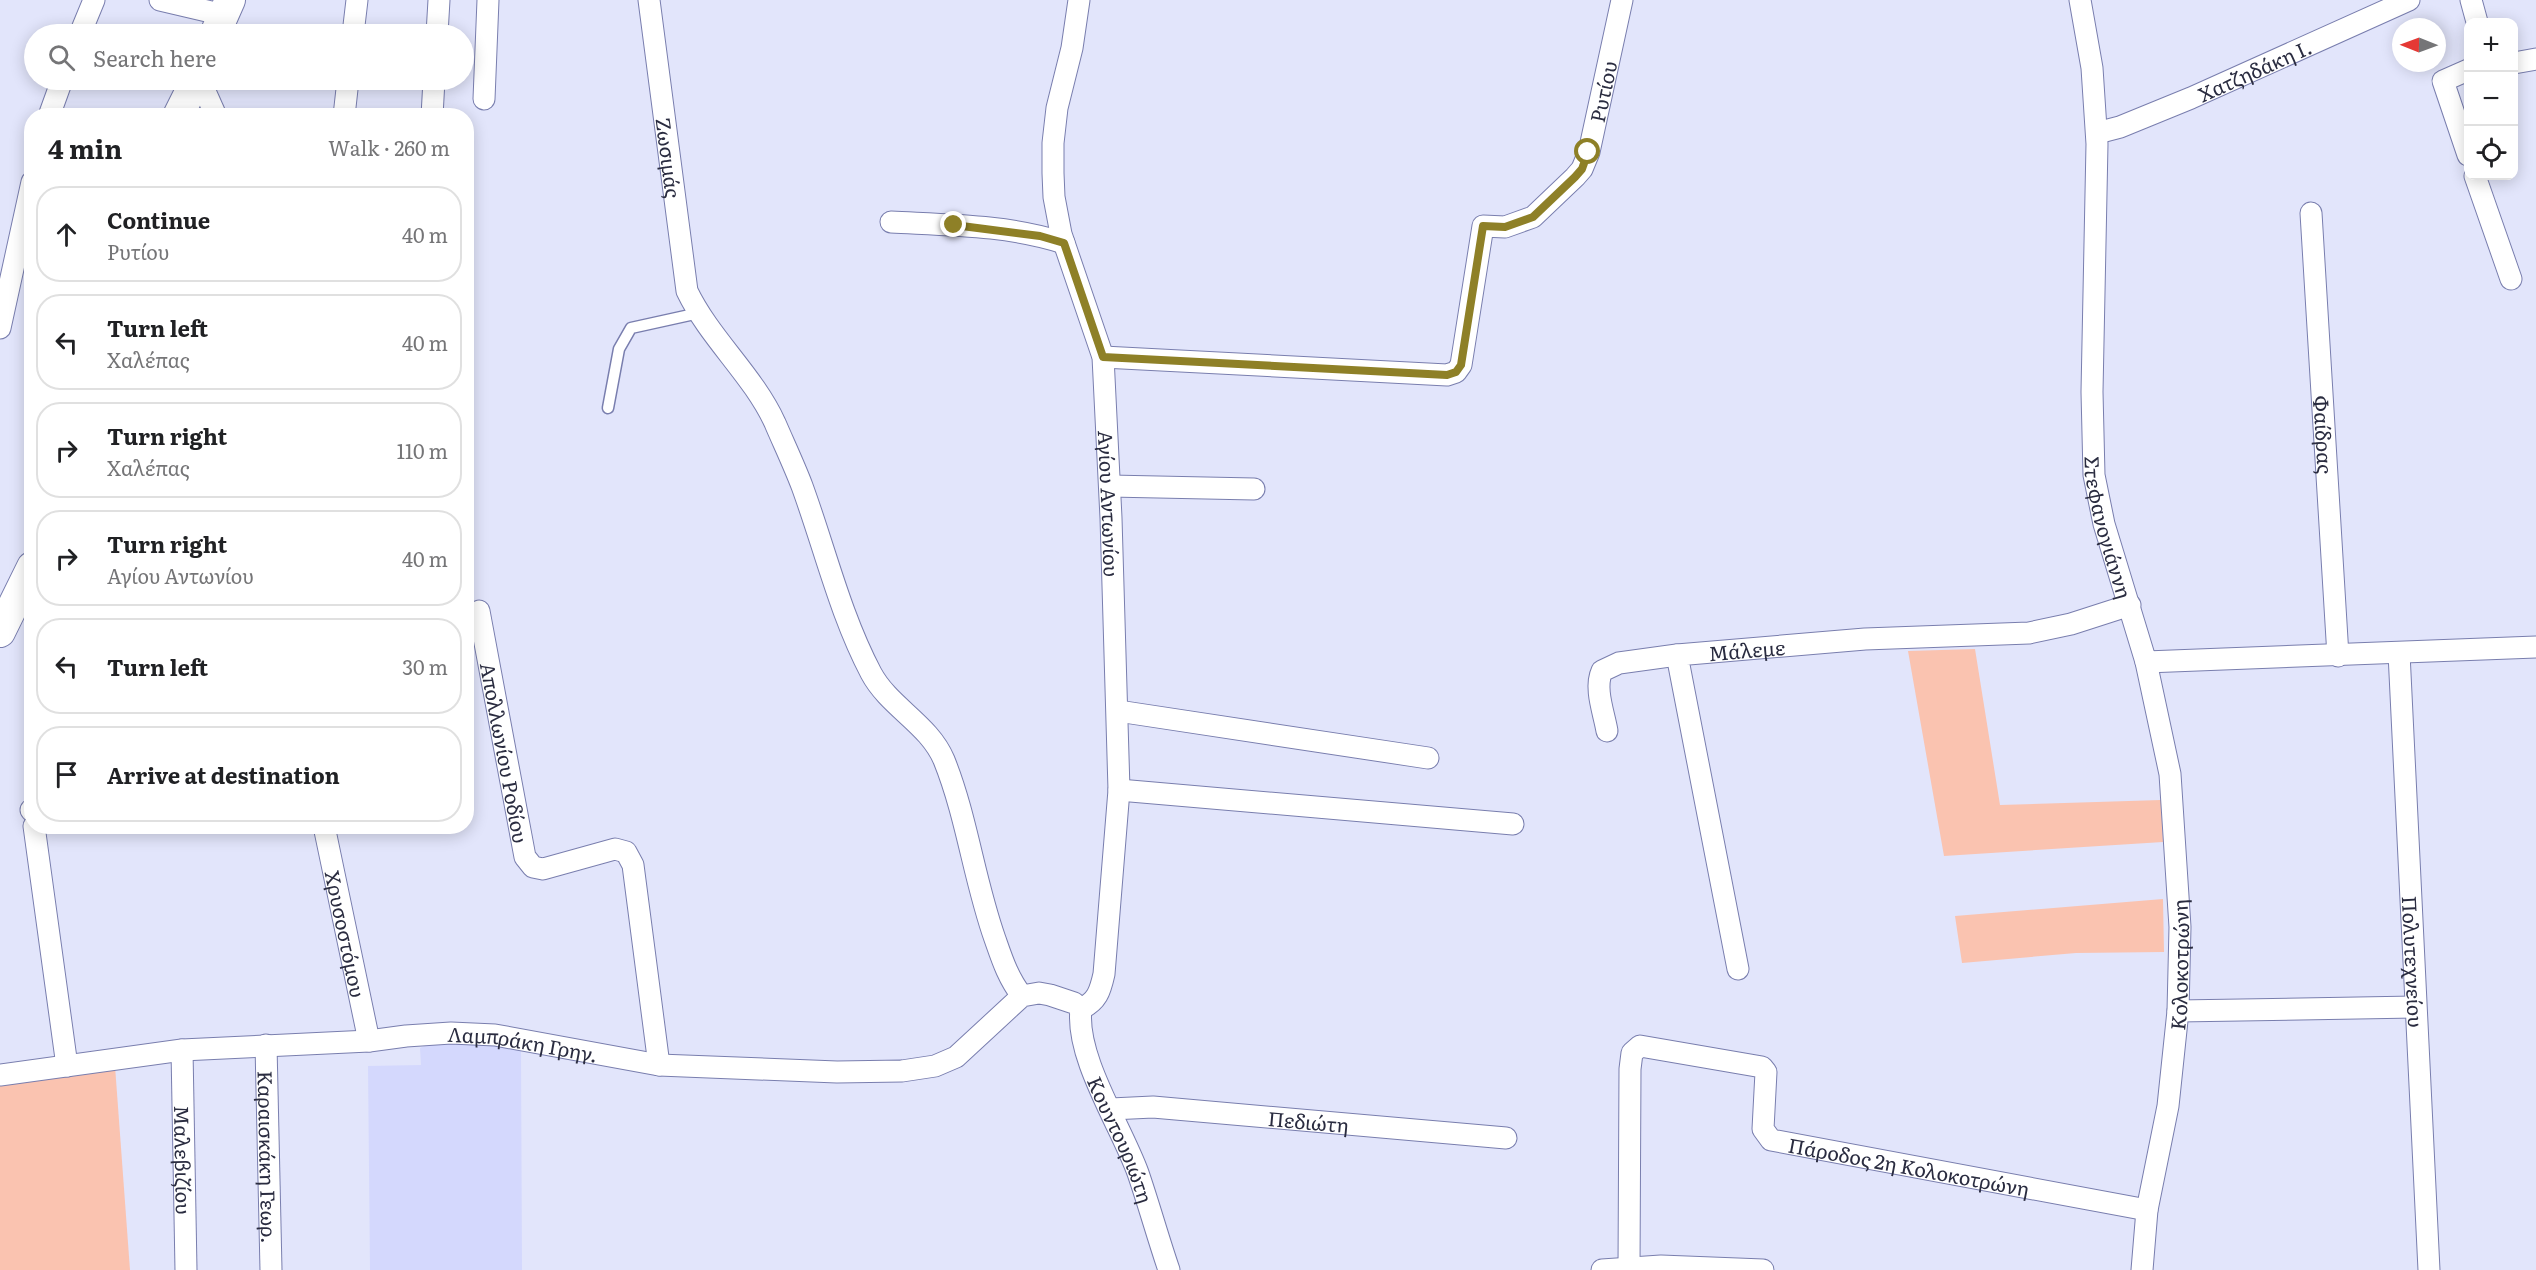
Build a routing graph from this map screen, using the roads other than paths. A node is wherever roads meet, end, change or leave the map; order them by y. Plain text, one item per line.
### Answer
1 (94, 0) edge
2 (160, 0) edge
3 (357, 0) edge
4 (439, 0) edge
5 (488, 0) edge
6 (649, 0) edge
7 (1079, 0) edge
8 (1622, 0) edge
9 (2080, 0) edge
10 (2409, 0) edge
11 (2471, 0) edge
12 (223, 17) edge
13 (2476, 18) edge
14 (84, 24) edge
15 (354, 24) edge
16 (438, 24) edge
17 (2536, 59) edge
18 (2518, 62) edge
19 (2464, 72) edge
20 (58, 90) edge
21 (192, 90) edge
22 (203, 90) edge
23 (347, 90) edge
24 (433, 90) edge
25 (484, 99) dead end
26 (52, 108) edge
27 (182, 108) edge
28 (212, 108) edge
29 (345, 108) edge
30 (432, 108) edge
31 (2097, 132) junction
32 (2464, 141) edge
33 (2476, 180) edge
34 (2311, 213) dead end
35 (24, 218) edge
36 (891, 222) dead end
37 (1064, 243) junction
38 (2511, 279) dead end
39 (699, 313) junction
40 (0, 328) edge
41 (1103, 357) junction
42 (608, 408) dead end
43 (1110, 486) junction
44 (1254, 489) dead end
45 (24, 579) edge
46 (7, 603) edge
47 (2130, 605) junction
48 (479, 611) dead end
49 (0, 632) edge
50 (2536, 647) edge
51 (2399, 653) junction
52 (1677, 655) junction
53 (2338, 656) junction
54 (2146, 662) junction
55 (1118, 711) junction
56 (1607, 731) dead end
57 (1428, 758) dead end
58 (1119, 790) junction
59 (1513, 824) dead end
60 (35, 834) edge
61 (326, 834) edge
62 (1738, 969) dead end
63 (1022, 996) junction
64 (2415, 1007) junction
65 (1081, 1009) junction
66 (2178, 1011) junction
67 (369, 1041) junction
68 (266, 1045) junction
69 (182, 1050) junction
70 (658, 1065) junction
71 (67, 1066) junction
72 (0, 1075) edge
73 (1111, 1109) junction
74 (1506, 1138) dead end
75 (2147, 1210) junction
76 (1629, 1268) junction
77 (186, 1270) edge
78 (270, 1270) edge
79 (1169, 1270) edge
80 (1602, 1270) edge
81 (1763, 1270) edge
82 (2142, 1270) edge
83 (2429, 1270) edge

1 - 14 street
2 - 12 street
3 - 15 street
4 - 16 street
5 - 25 street
6 - 39 street, Ζωσιμάς
7 - 37 street, Αγίου Αντωνίου
8 - 41 street, Ρυτίου
9 - 31 street, Στεφανογιάννη
10 - 31 street, Χατζηδάκη Ι.
11 - 13 street
17 - 18 street
19 - 32 street
20 - 26 street
21 - 27 street
22 - 28 street
23 - 29 street
24 - 30 street
31 - 47 street, Στεφανογιάννη
33 - 38 street
34 - 53 street, Φαίδρας
35 - 40 street
36 - 37 street
37 - 41 street, Αγίου Αντωνίου
39 - 42 lane
39 - 63 street, Ζωσιμάς
41 - 43 street, Αγίου Αντωνίου
43 - 44 street
43 - 55 street, Αγίου Αντωνίου
45 - 46 street
46 - 49 street
47 - 52 street, Μάλεμε
47 - 54 street, Στεφανογιάννη
48 - 70 street, Απολλωνίου Ροδίου
50 - 51 street
51 - 53 street
51 - 64 street, Πολυτεχνείου
52 - 56 street, Μάλεμε
52 - 62 street
53 - 54 street
54 - 66 street, Κολοκοτρώνη
55 - 57 street
55 - 58 street, Αγίου Αντωνίου
58 - 59 street
58 - 65 street, Αγίου Αντωνίου
60 - 71 street
61 - 67 street, Χρυσοστόμου
63 - 65 street
63 - 70 street, Λαμπράκη Γρηγ.
64 - 66 street
64 - 83 street, Πολυτεχνείου
65 - 73 street, Κουντουριώτη
66 - 75 street, Κολοκοτρώνη
67 - 68 street, Λαμπράκη Γρηγ.
67 - 70 street, Λαμπράκη Γρηγ.
68 - 69 street, Λαμπράκη Γρηγ.
68 - 78 street, Καραισκάκη Γεωρ.
69 - 71 street, Λαμπράκη Γρηγ.
69 - 77 street, Μαλεβιζίου
71 - 72 street, Λαμπράκη Γρηγ.
73 - 74 street, Πεδιώτη
73 - 79 street, Κουντουριώτη
75 - 76 street, Πάροδος 2η Κολοκοτρώνη
75 - 82 street, Κολοκοτρώνη
76 - 80 street
76 - 81 street

